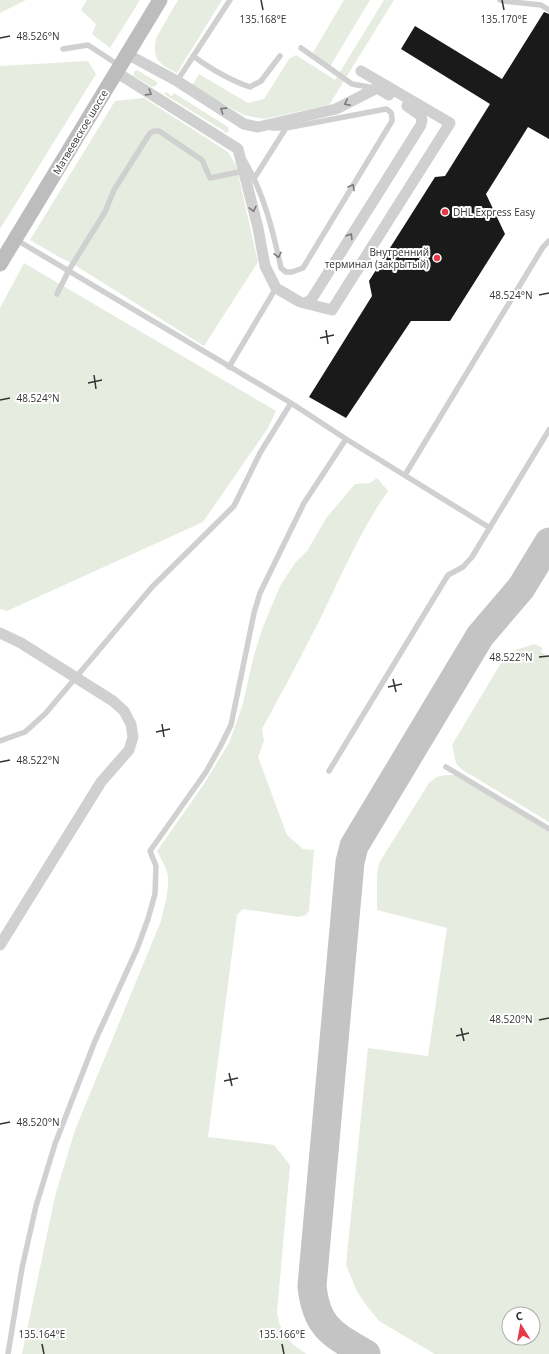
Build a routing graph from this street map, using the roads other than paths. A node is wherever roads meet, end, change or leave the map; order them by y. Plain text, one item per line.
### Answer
1 (160, 0) edge
2 (230, 0) edge
3 (500, 0) edge
4 (549, 10) edge
5 (301, 48) dead end
6 (63, 49) dead end
7 (193, 56) junction
8 (280, 56) dead end
9 (121, 64) junction
10 (361, 71) dead end
11 (177, 81) junction
12 (377, 88) junction
13 (258, 126) junction
14 (286, 128) junction
15 (240, 153) junction
16 (244, 171) junction
17 (255, 177) junction
18 (15, 239) junction
19 (549, 241) edge
20 (0, 264) edge
21 (68, 270) junction
22 (276, 288) junction
23 (57, 294) dead end
24 (305, 303) junction
25 (230, 367) junction
26 (291, 403) junction
27 (549, 430) edge
28 (346, 440) junction
29 (405, 475) junction
30 (490, 528) junction
31 (0, 633) edge
32 (75, 678) junction
33 (0, 741) edge
34 (446, 767) dead end
35 (329, 770) dead end
36 (549, 829) edge
37 (0, 944) edge
38 (8, 1354) edge

1 - 9 main road, Матвеевское шоссе
2 - 7 lane
3 - 4 lane
5 - 12 lane
6 - 9 lane
7 - 8 lane
7 - 11 lane
9 - 11 street
9 -> 15 street
9 - 18 main road, Матвеевское шоссе
10 - 24 street
13 -> 11 street
12 -> 13 street
24 -> 12 street
13 - 14 lane
14 - 17 lane
17 -> 14 lane
15 - 16 street
15 - 17 lane
16 - 21 lane
16 -> 22 street
18 - 20 main road, Матвеевское шоссе
18 - 21 lane
19 - 29 lane
21 - 23 lane
21 - 25 lane
22 - 24 street
22 - 25 lane
25 - 26 lane
26 - 28 lane
26 - 32 lane
27 - 30 lane
28 - 29 lane
28 - 38 lane
29 - 30 lane
30 - 35 lane
31 - 32 street
32 - 33 lane
32 - 37 street
34 - 36 lane

